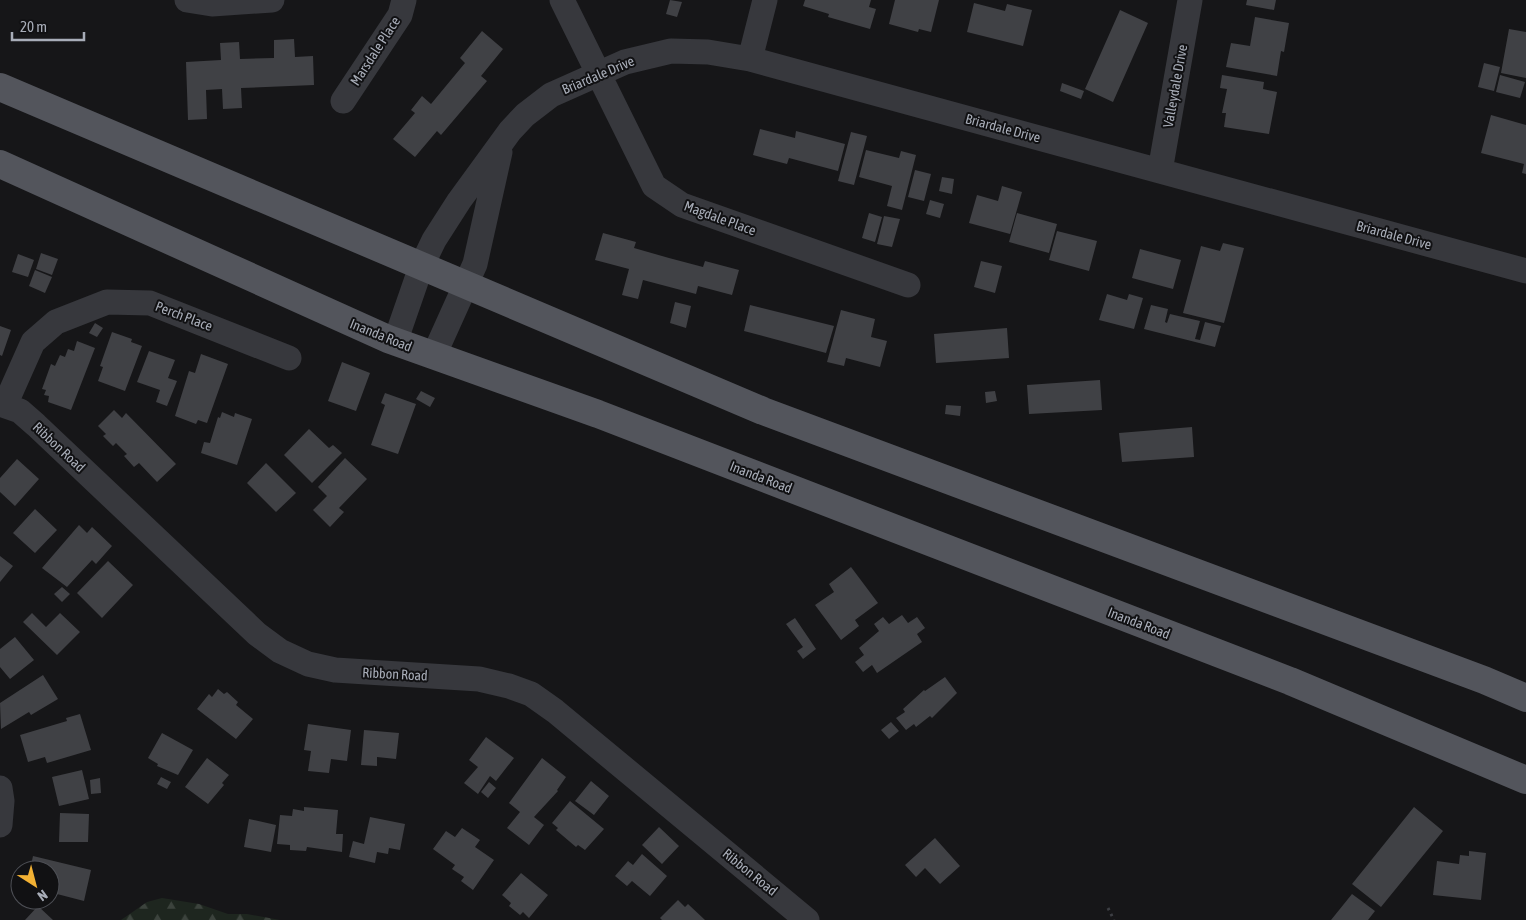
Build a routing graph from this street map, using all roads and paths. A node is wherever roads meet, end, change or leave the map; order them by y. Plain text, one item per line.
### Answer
1 (186, 0) edge
2 (272, 0) edge
3 (404, 0) edge
4 (562, 0) edge
5 (765, 0) edge
6 (1190, 0) edge
7 (750, 59) junction
8 (598, 73) junction
9 (0, 86) edge
10 (343, 100) dead end
11 (502, 144) junction
12 (0, 164) edge
13 (1160, 171) junction
14 (422, 267) junction
15 (1526, 271) edge
16 (908, 285) dead end
17 (465, 286) junction
18 (395, 342) junction
19 (434, 355) junction
20 (289, 358) dead end
21 (3, 404) edge
22 (1526, 698) edge
23 (1526, 780) edge
24 (0, 788) edge
25 (0, 825) edge
26 (1108, 908) dead end
27 (807, 920) edge
28 (1114, 920) edge

1 - 2 street
3 - 10 street, Marsdale Place
4 - 8 street, Magdale Place
5 - 7 street
6 - 13 street, Valleydale Drive
7 - 8 street, Briardale Drive
7 - 13 street, Briardale Drive
8 - 11 street, Briardale Drive
8 - 16 street, Magdale Place
9 - 14 main road
11 - 14 street, Briardale Drive
11 - 17 street, Briardale Drive
12 - 18 main road, Inanda Road
13 - 15 street, Briardale Drive
14 - 17 main road
14 - 18 street, Briardale Drive
17 - 19 street, Briardale Drive
17 - 22 main road
18 - 19 main road, Inanda Road
19 - 23 main road, Inanda Road
20 - 21 street, Perch Place
21 - 27 street, Ribbon Road
24 - 25 street
26 - 28 path

